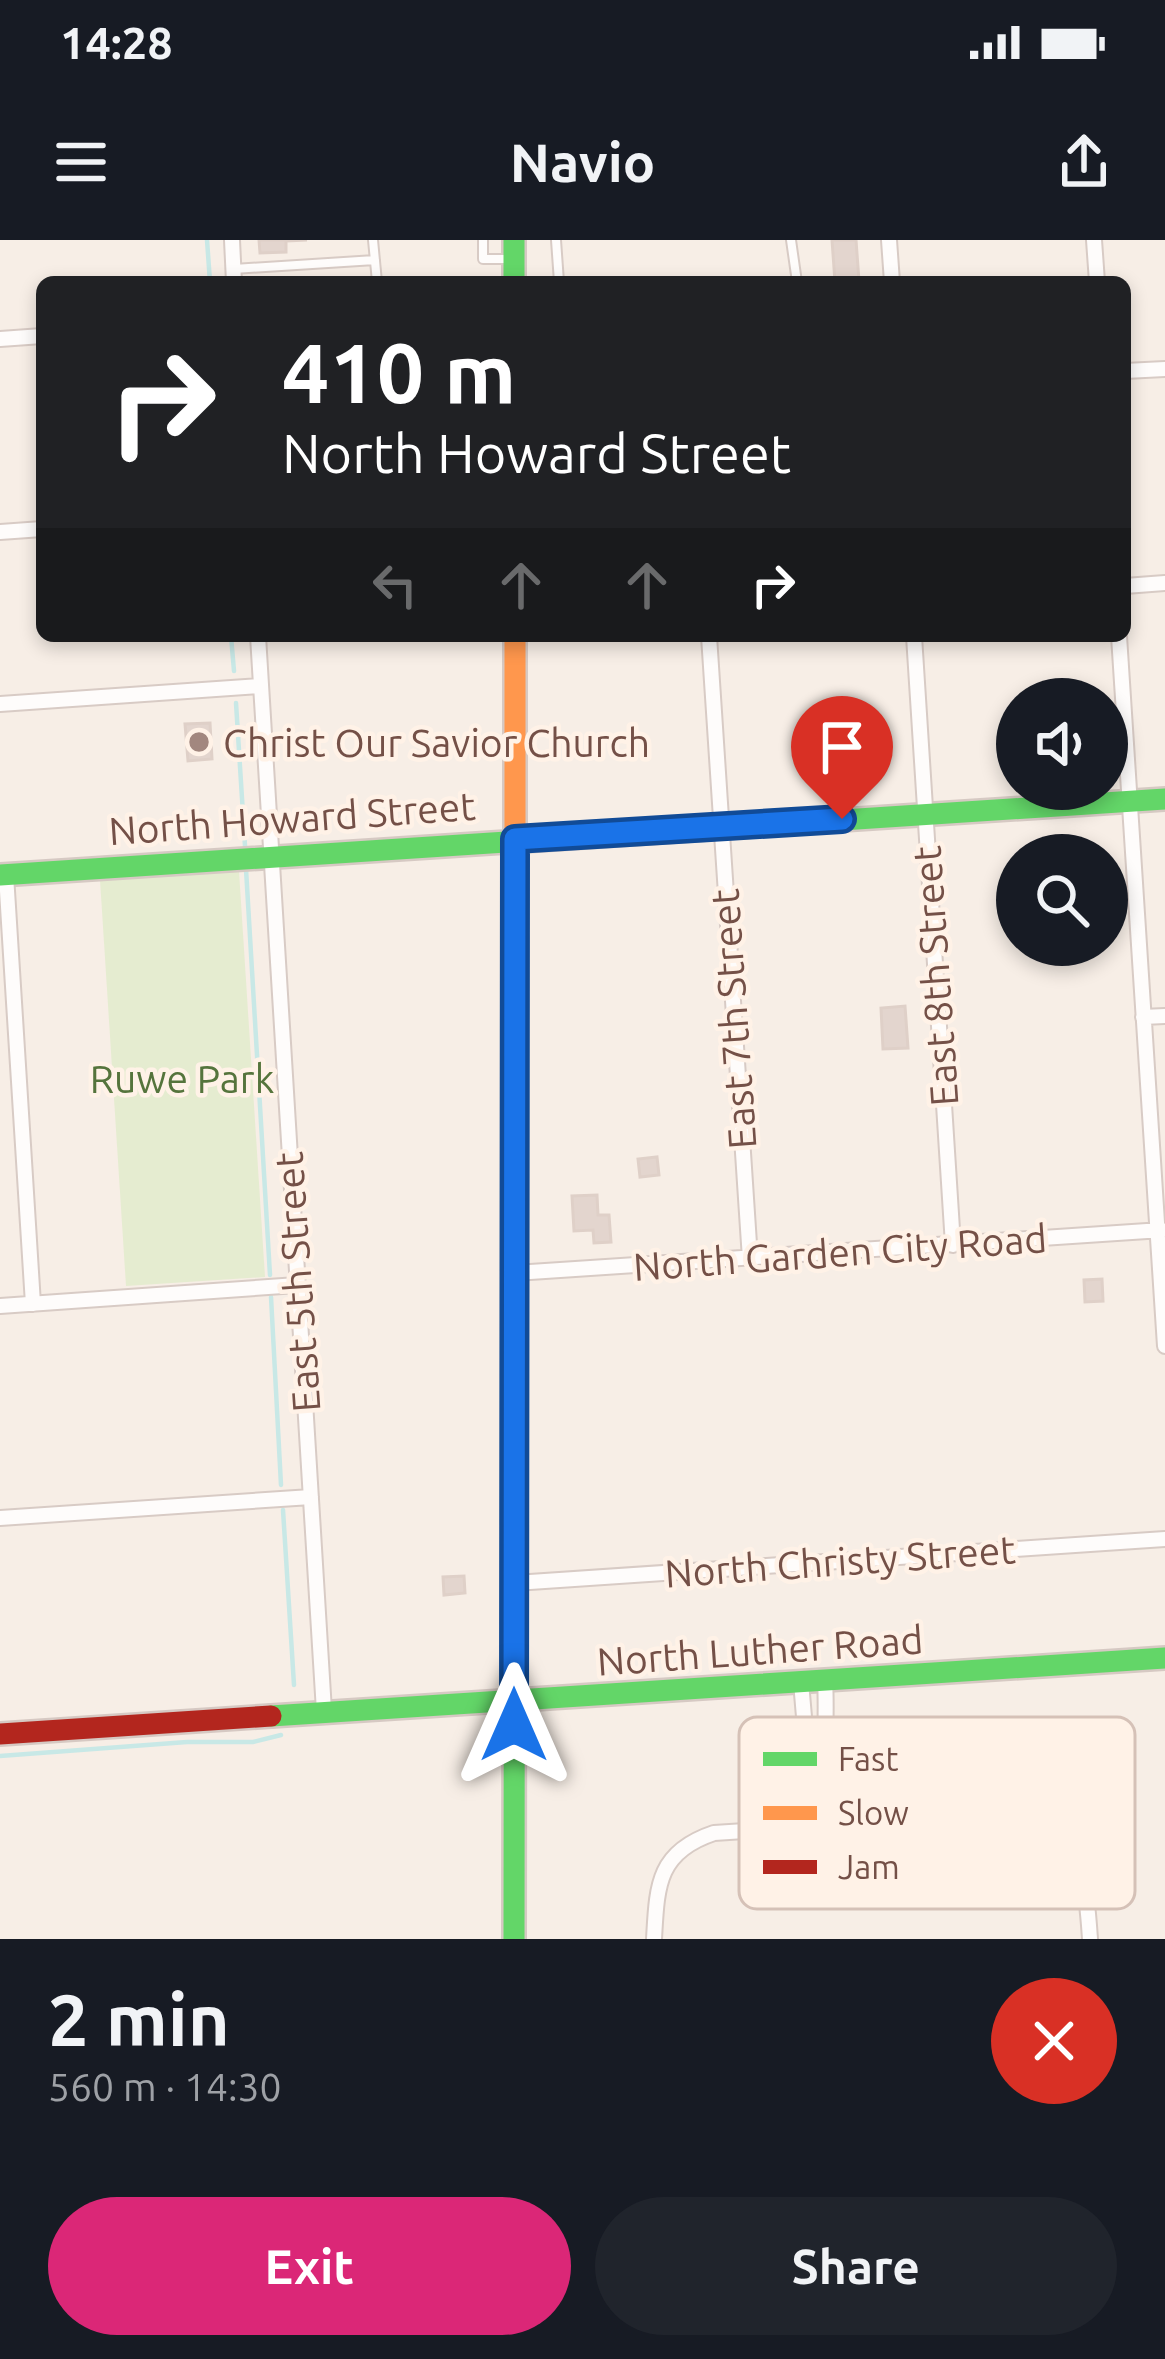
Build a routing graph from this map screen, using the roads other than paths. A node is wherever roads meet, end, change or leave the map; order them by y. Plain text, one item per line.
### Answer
1 (232, 240) edge
2 (373, 240) edge
3 (483, 240) edge
4 (556, 240) edge
5 (791, 240) edge
6 (890, 240) edge
7 (1094, 240) edge
8 (375, 260) junction
9 (514, 260) edge
10 (234, 275) edge
11 (376, 276) edge
12 (559, 276) edge
13 (795, 276) edge
14 (892, 276) edge
15 (1097, 276) edge
16 (36, 336) edge
17 (0, 339) edge
18 (1165, 369) edge
19 (1131, 371) edge
20 (36, 529) edge
21 (0, 532) edge
22 (1165, 583) edge
23 (1131, 586) edge
24 (258, 642) edge
25 (515, 642) edge
26 (709, 642) edge
27 (914, 642) edge
28 (1119, 642) edge
29 (261, 686) junction
30 (0, 704) edge
31 (1165, 799) edge
32 (1130, 801) junction
33 (924, 813) junction
34 (719, 827) junction
35 (515, 839) junction
36 (270, 856) junction
37 (3, 875) edge
38 (1165, 1016) edge
39 (1143, 1017) junction
40 (1161, 1230) edge
41 (952, 1245) junction
42 (749, 1259) junction
43 (515, 1273) junction
44 (297, 1285) junction
45 (33, 1304) junction
46 (0, 1306) edge
47 (1165, 1346) edge
48 (311, 1497) junction
49 (0, 1518) edge
50 (1165, 1539) edge
51 (514, 1583) junction
52 (1165, 1658) edge
53 (825, 1681) junction
54 (801, 1682) junction
55 (514, 1702) junction
56 (324, 1712) junction
57 (804, 1717) edge
58 (827, 1717) edge
59 (0, 1734) edge
60 (739, 1830) edge
61 (1088, 1909) edge
62 (514, 1939) edge
63 (654, 1939) edge
64 (1090, 1939) edge

1 - 10 street
2 - 8 lane
3 - 9 lane
4 - 12 lane
5 - 13 lane
6 - 14 street
7 - 15 street
8 - 10 lane
8 - 11 lane
16 - 17 street
18 - 19 street
20 - 21 street
22 - 23 street
24 - 29 street, East 5th Street
25 - 35 street
26 - 34 street, East 7th Street
27 - 33 street, East 8th Street
28 - 32 street
29 - 30 street
29 - 36 street, East 5th Street
31 - 32 street, North Howard Street
32 - 33 street, North Howard Street
32 - 39 street
33 - 34 street, North Howard Street
33 - 41 street, East 8th Street
34 - 35 street, North Howard Street
34 - 42 street, East 7th Street
35 - 36 street, North Howard Street
35 - 43 street
36 - 37 street, North Howard Street
36 - 44 street, East 5th Street
37 - 45 street
38 - 39 street
39 - 40 street
40 - 41 street, North Garden City Road
40 - 47 street
41 - 42 street, North Garden City Road
42 - 43 street, North Garden City Road
43 - 51 street
44 - 45 street
44 - 48 street, East 5th Street
45 - 46 street
48 - 49 street
48 - 56 street, East 5th Street
50 - 51 street, North Christy Street
51 - 55 street
52 - 53 street, North Luther Road
53 - 54 street, North Luther Road
53 - 58 street
54 - 55 street, North Luther Road
54 - 57 street
55 - 56 street, North Luther Road
55 - 62 street
56 - 59 street, North Luther Road
60 - 63 street
61 - 64 street

